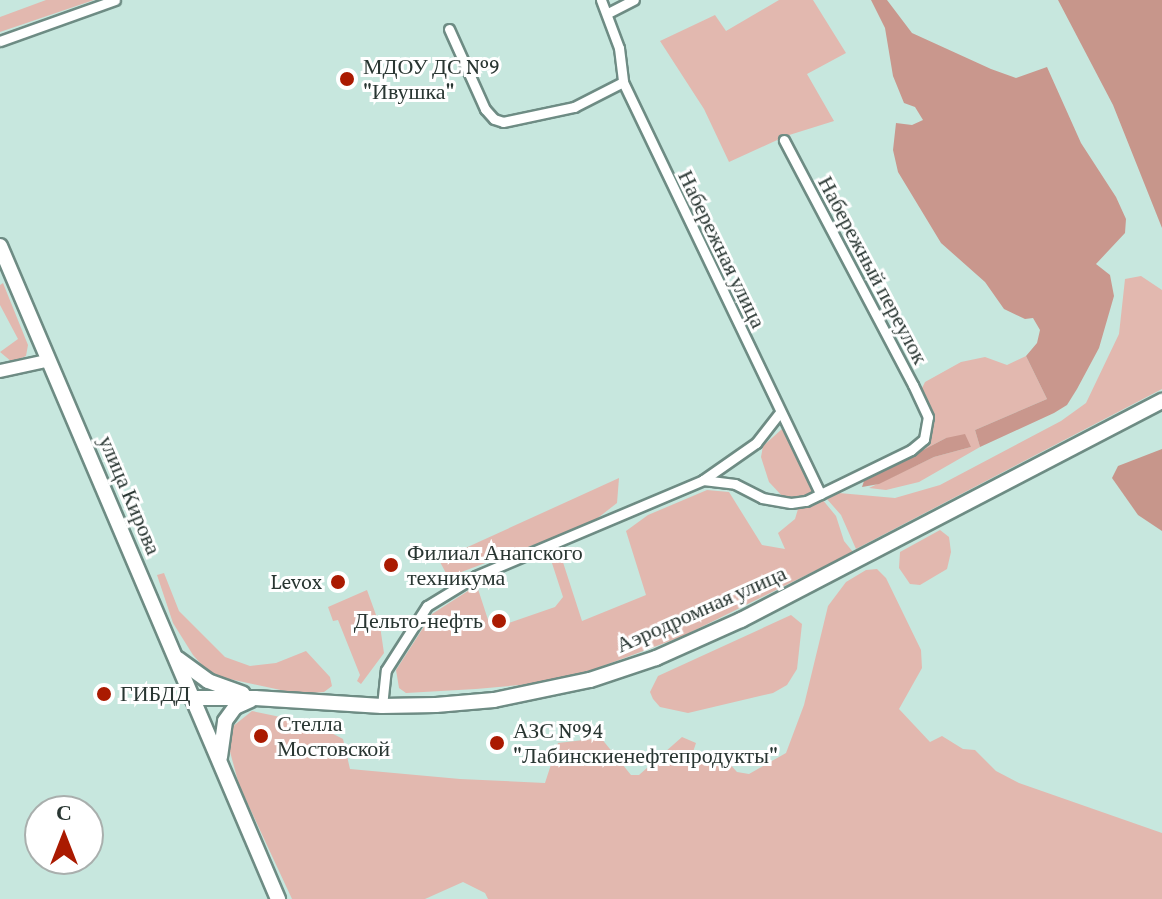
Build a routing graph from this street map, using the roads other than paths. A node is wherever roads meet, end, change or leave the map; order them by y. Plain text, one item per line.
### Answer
1 (115, 0) edge
2 (601, 0) edge
3 (634, 0) edge
4 (608, 13) junction
5 (449, 29) dead end
6 (0, 41) edge
7 (623, 82) junction
8 (784, 140) dead end
9 (0, 246) edge
10 (46, 361) junction
11 (0, 371) edge
12 (1162, 401) edge
13 (780, 412) junction
14 (703, 480) junction
15 (820, 494) junction
16 (174, 656) junction
17 (192, 698) junction
18 (255, 698) junction
19 (382, 706) junction
20 (219, 762) junction
21 (278, 899) edge

1 - 6 street
2 - 4 street, Набережная улица
3 - 4 street
4 - 7 street, Набережная улица
5 - 7 street
7 - 13 street, Набережная улица
8 - 15 street, Набережный переулок
9 - 10 main road, улица Кирова
10 - 11 street
10 - 16 main road, улица Кирова
12 - 19 main road, Аэродромная улица
13 - 14 street
13 - 15 street, Набережная улица
14 - 15 street
14 - 19 street
16 - 17 main road, улица Кирова
16 - 18 main road, Аэродромная улица
17 - 18 main road, Аэродромная улица
17 - 20 main road, улица Кирова
18 - 19 main road, Аэродромная улица
18 - 20 main road
20 - 21 main road, улица Кирова

